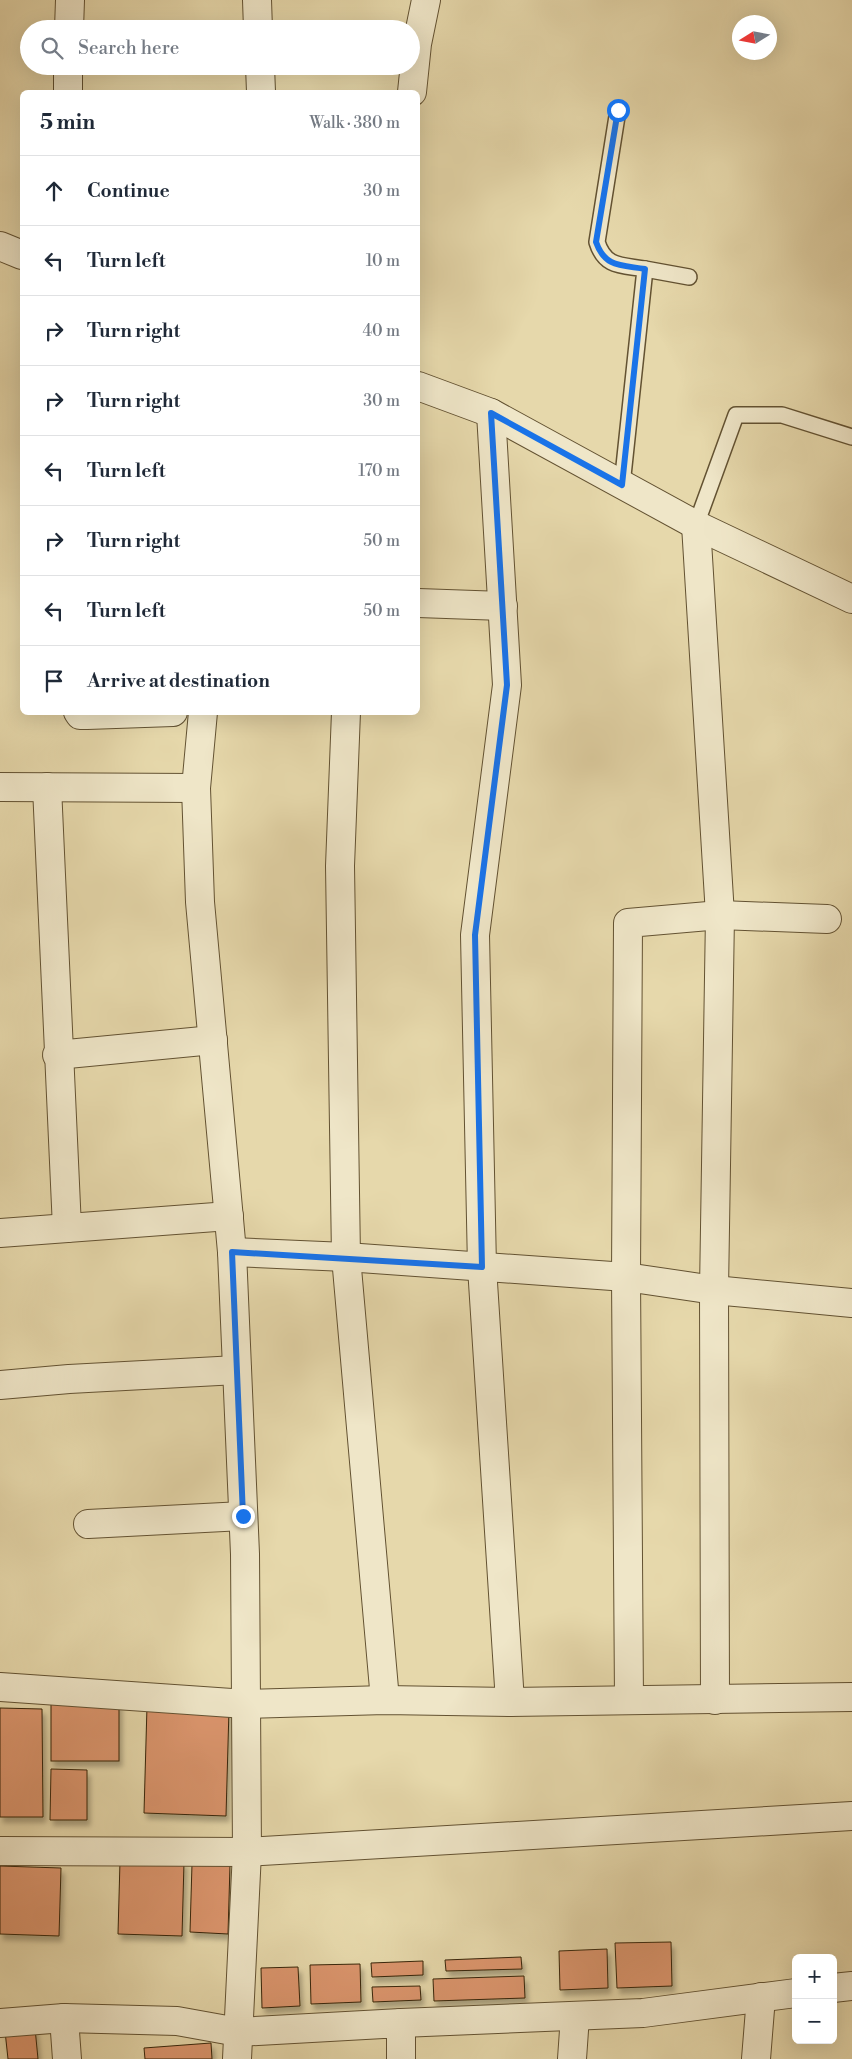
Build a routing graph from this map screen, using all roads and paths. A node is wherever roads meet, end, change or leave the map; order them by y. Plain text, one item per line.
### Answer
1 (70, 0) edge
2 (257, 0) edge
3 (426, 0) edge
4 (69, 20) edge
5 (258, 20) edge
6 (420, 33) edge
7 (68, 75) edge
8 (260, 75) edge
9 (414, 75) edge
10 (68, 90) edge
11 (261, 90) edge
12 (412, 90) edge
13 (618, 110) dead end
14 (0, 246) edge
15 (20, 254) edge
16 (645, 269) junction
17 (689, 277) dead end
18 (420, 387) edge
19 (491, 413) junction
20 (852, 437) edge
21 (622, 485) junction
22 (696, 525) junction
23 (852, 600) edge
24 (420, 603) edge
25 (503, 606) junction
26 (80, 715) edge
27 (108, 715) edge
28 (203, 715) edge
29 (346, 715) edge
30 (0, 787) edge
31 (47, 787) junction
32 (196, 788) junction
33 (720, 915) junction
34 (828, 919) dead end
35 (213, 1040) junction
36 (58, 1055) junction
37 (229, 1216) junction
38 (67, 1228) junction
39 (0, 1233) edge
40 (232, 1252) junction
41 (346, 1257) junction
42 (482, 1267) junction
43 (626, 1277) junction
44 (714, 1290) junction
45 (852, 1304) edge
46 (237, 1370) junction
47 (0, 1386) edge
48 (243, 1516) junction
49 (88, 1524) dead end
50 (0, 1687) edge
51 (852, 1697) edge
52 (384, 1700) junction
53 (629, 1700) junction
54 (715, 1700) junction
55 (510, 1702) junction
56 (246, 1704) junction
57 (852, 1816) edge
58 (0, 1851) edge
59 (247, 1852) junction
60 (852, 1986) edge
61 (837, 1988) edge
62 (792, 1993) edge
63 (760, 1997) junction
64 (575, 2016) junction
65 (64, 2018) junction
66 (0, 2023) edge
67 (401, 2023) junction
68 (238, 2032) junction
69 (67, 2059) edge
70 (237, 2059) edge
71 (400, 2059) edge
72 (572, 2059) edge
73 (756, 2059) edge

1 - 4 street
2 - 5 street
3 - 6 street
7 - 10 street
8 - 11 street
9 - 12 street
13 - 16 lane
14 - 15 street
16 - 17 lane
16 - 21 lane
18 - 19 street
19 - 21 street
19 - 25 street
20 - 22 lane
21 - 22 street
22 - 23 street
22 - 33 street
24 - 25 street
25 - 42 street
26 - 27 street
28 - 32 street
29 - 41 street
30 - 31 street
31 - 32 street
31 - 36 street
32 - 35 street
33 - 34 street
33 - 43 street
33 - 44 street
35 - 36 street
35 - 37 street
36 - 38 street
37 - 38 street
37 - 40 street
38 - 39 street
40 - 41 street
40 - 46 street
41 - 42 street
41 - 52 street
42 - 43 street
42 - 55 street
43 - 44 street
43 - 53 street
44 - 45 street
44 - 54 street
46 - 47 street
46 - 48 street
48 - 49 street
48 - 56 street
50 - 56 street
51 - 54 street
52 - 55 street
52 - 56 street
53 - 54 street
53 - 55 street
56 - 59 street
57 - 59 street
58 - 59 street
59 - 68 street
60 - 61 street
62 - 63 street
63 - 64 street
63 - 73 street
64 - 67 street
64 - 72 street
65 - 66 street
65 - 68 street
65 - 69 street
67 - 68 street
67 - 71 street
68 - 70 street

